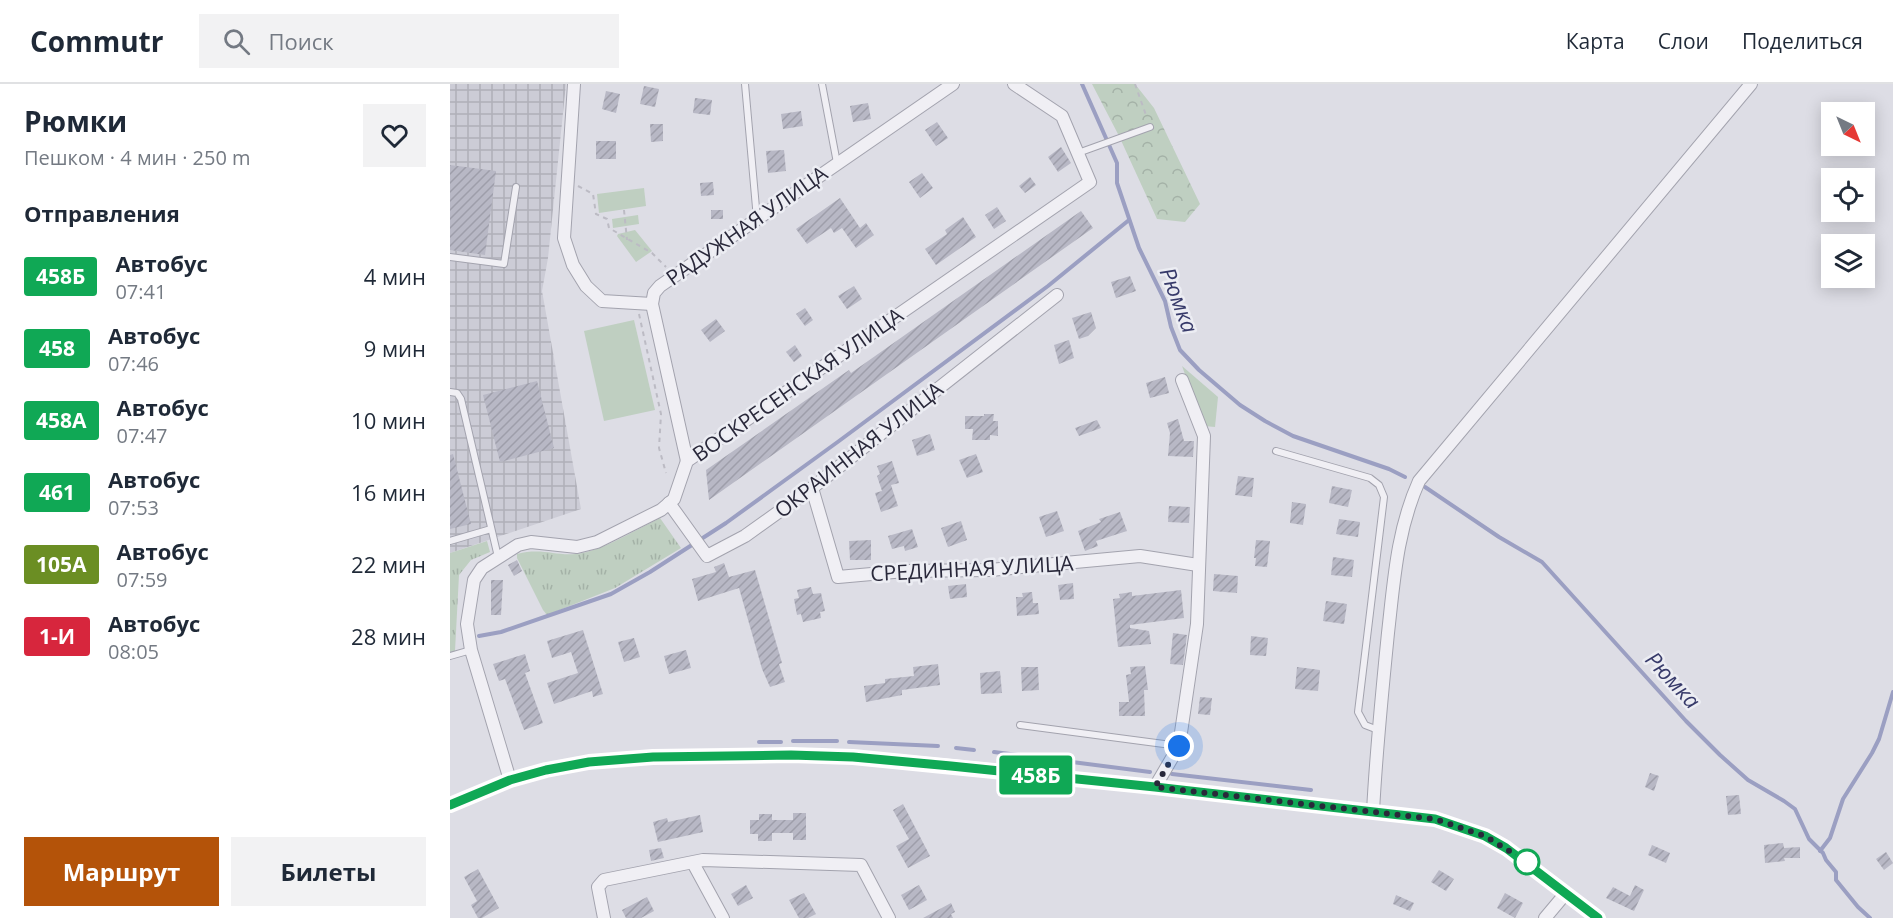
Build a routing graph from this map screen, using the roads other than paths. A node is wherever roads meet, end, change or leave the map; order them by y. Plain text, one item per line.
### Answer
1 (574, 84) edge
2 (745, 84) edge
3 (822, 84) edge
4 (953, 84) edge
5 (1014, 84) edge
6 (1751, 84) edge
7 (1150, 127) road end
8 (1078, 153) junction
9 (837, 164) junction
10 (516, 187) dead end
11 (757, 220) junction
12 (450, 257) edge
13 (1057, 294) dead end
14 (652, 304) junction
15 (1182, 380) dead end
16 (450, 392) edge
17 (1276, 451) dead end
18 (687, 461) junction
19 (812, 488) junction
20 (669, 502) junction
21 (490, 529) junction
22 (450, 541) edge
23 (498, 557) junction
24 (1198, 565) junction
25 (471, 650) junction
26 (450, 656) edge
27 (1020, 725) dead end
28 (1378, 730) junction
29 (1179, 746) junction
30 (510, 780) junction
31 (1155, 787) junction
32 (450, 805) edge
33 (1372, 812) junction
34 (693, 863) junction
35 (1566, 893) junction
36 (604, 918) edge
37 (723, 918) edge
38 (889, 918) edge
39 (1545, 918) edge
40 (1598, 918) edge

1 - 14 street
2 - 11 lane
3 - 9 lane
4 - 9 street, РАДУЖНАЯ УЛИЦА
5 - 8 street
6 - 28 street
7 - 8 lane
8 - 18 street, ВОСКРЕСЕНСКАЯ УЛИЦА
9 - 11 street, РАДУЖНАЯ УЛИЦА
10 - 12 lane
11 - 14 street, РАДУЖНАЯ УЛИЦА
13 - 19 street, ОКРАИННАЯ УЛИЦА
14 - 18 street, РАДУЖНАЯ УЛИЦА
15 - 24 street
16 - 21 lane
17 - 28 lane
18 - 20 street, ВОСКРЕСЕНСКАЯ УЛИЦА
19 - 20 street, ОКРАИННАЯ УЛИЦА
19 - 24 street, СРЕДИННАЯ УЛИЦА
20 - 23 street
21 - 22 lane
21 - 23 lane
23 - 25 street
24 - 29 street
25 - 26 lane
25 - 30 street
27 - 29 lane
28 - 33 street
29 - 31 street
30 - 31 main road
30 - 32 main road
31 - 33 main road
33 - 35 main road
34 - 36 street
34 - 37 street
34 - 38 street
35 - 39 street
35 - 40 main road

